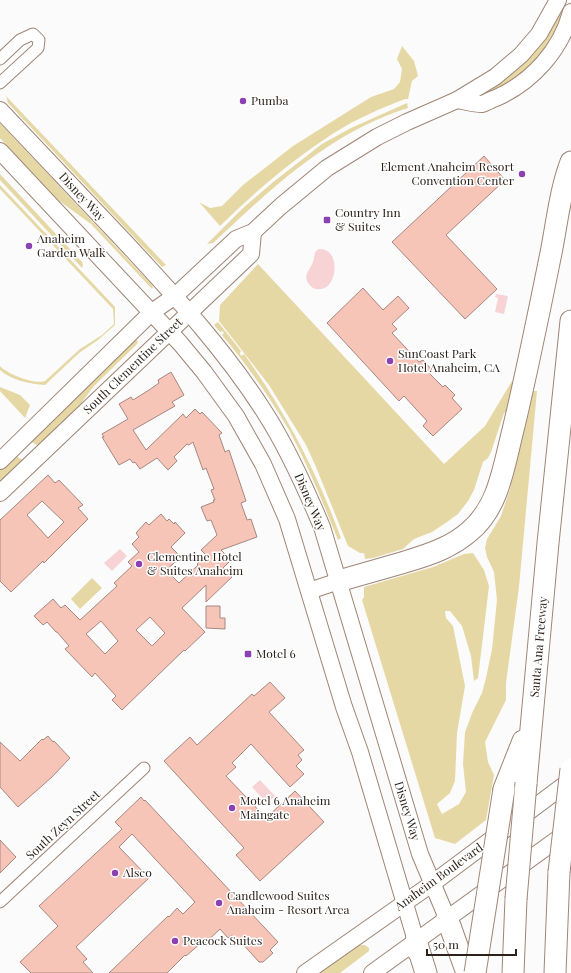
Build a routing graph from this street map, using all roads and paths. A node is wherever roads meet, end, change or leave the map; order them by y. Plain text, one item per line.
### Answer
1 (558, 0) edge
2 (571, 12) edge
3 (0, 59) edge
4 (0, 84) edge
5 (457, 100) junction
6 (0, 110) edge
7 (0, 151) edge
8 (571, 162) edge
9 (253, 232) junction
10 (175, 296) junction
11 (152, 312) junction
12 (189, 312) junction
13 (571, 321) edge
14 (170, 331) junction
15 (0, 461) edge
16 (0, 493) edge
17 (338, 580) junction
18 (309, 591) junction
19 (532, 718) junction
20 (144, 768) dead end
21 (571, 769) edge
22 (571, 780) edge
23 (571, 829) edge
24 (433, 883) junction
25 (0, 902) edge
26 (405, 902) junction
27 (447, 918) junction
28 (416, 941) junction
29 (306, 973) edge
30 (372, 973) edge
31 (415, 973) edge
32 (426, 973) edge
33 (467, 973) edge
34 (475, 973) edge
35 (481, 973) edge
36 (513, 973) edge
37 (555, 973) edge

1 - 5 main road, South Clementine Street
2 - 5 main road
3 - 4 street
5 - 9 main road, South Clementine Street
6 - 10 main road, Disney Way
7 - 11 main road
8 - 17 highway
9 - 10 main road, South Clementine Street
9 - 12 main road, South Clementine Street
10 - 11 main road, South Clementine Street
10 - 12 main road, Disney Way
11 - 14 main road
11 - 15 main road, South Clementine Street
12 - 14 main road, South Clementine Street
12 - 17 main road, Disney Way
13 - 19 highway, Santa Ana Freeway
14 - 16 main road, South Clementine Street
14 - 18 main road
17 - 18 main road
17 - 24 main road, Disney Way
18 - 26 main road
19 - 34 highway, bridge
19 - 36 highway, Santa Ana Freeway, bridge
20 - 25 street, South Zeyn Street
21 - 37 highway, bridge
22 - 24 main road, Anaheim Boulevard
23 - 27 main road
24 - 26 main road, Anaheim Boulevard
24 - 27 main road, Disney Way
26 - 28 main road
26 - 29 main road, Anaheim Boulevard
27 - 28 main road
27 - 33 highway
27 - 35 main road, Disney Way
28 - 30 main road
28 - 31 main road
28 - 32 highway

